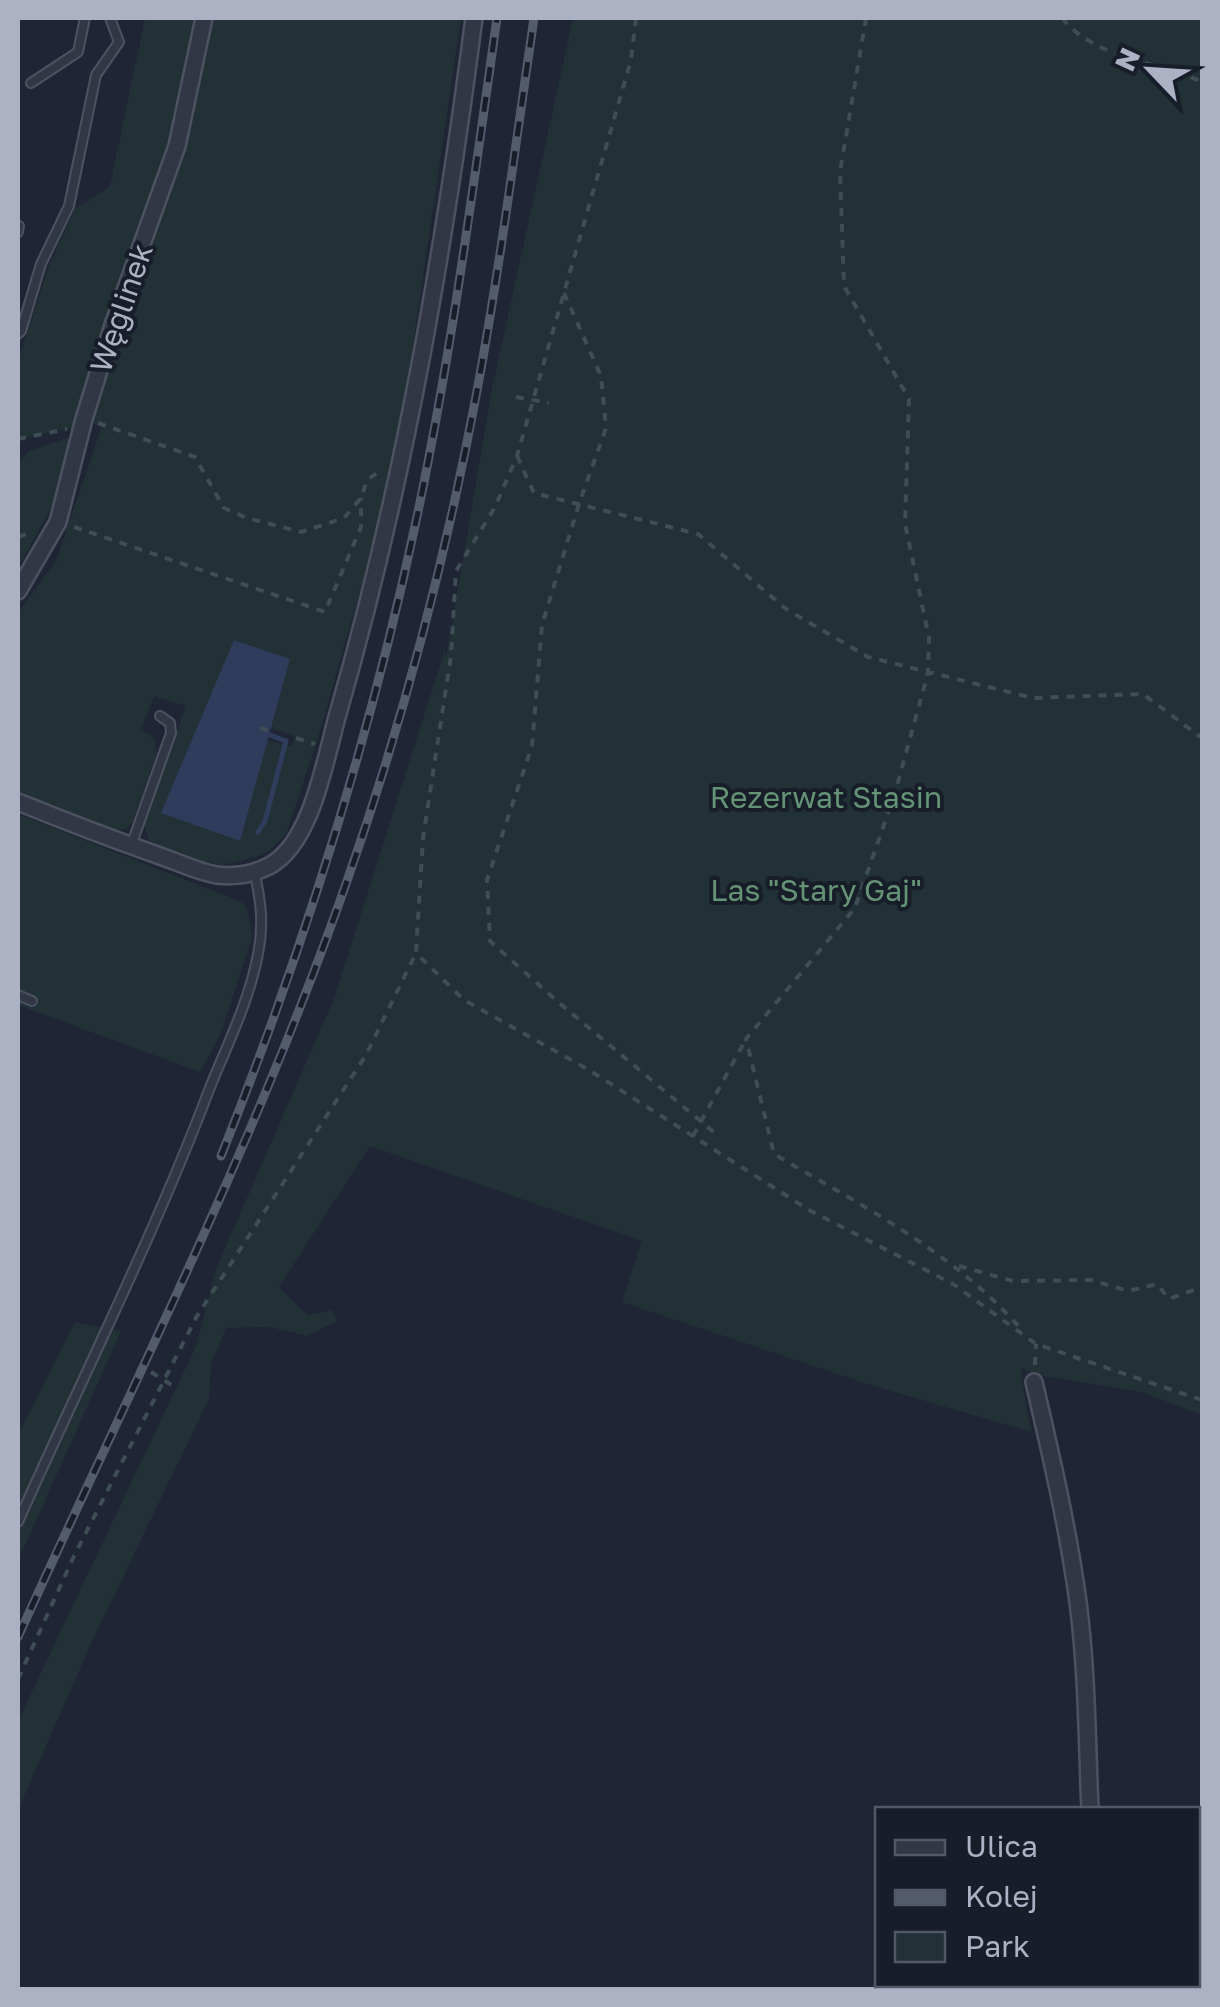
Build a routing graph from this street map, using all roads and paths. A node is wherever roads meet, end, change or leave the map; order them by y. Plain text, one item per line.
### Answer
1 (85, 18) edge
2 (110, 18) edge
3 (204, 18) edge
4 (474, 18) edge
5 (636, 18) edge
6 (866, 18) edge
7 (1062, 18) edge
8 (31, 82) dead end
9 (1202, 82) edge
10 (564, 293) junction
11 (18, 334) edge
12 (516, 397) dead end
13 (532, 400) junction
14 (549, 403) dead end
15 (83, 422) junction
16 (18, 440) edge
17 (517, 456) junction
18 (400, 472) junction
19 (361, 498) junction
20 (579, 504) junction
21 (58, 522) junction
22 (18, 537) edge
23 (18, 591) edge
24 (928, 673) junction
25 (160, 716) dead end
26 (260, 728) dead end
27 (270, 732) dead end
28 (296, 738) dead end
29 (1202, 738) edge
30 (316, 744) dead end
31 (18, 802) edge
32 (130, 846) junction
33 (254, 872) junction
34 (416, 953) junction
35 (18, 995) edge
36 (32, 1001) dead end
37 (746, 1039) junction
38 (701, 1121) junction
39 (716, 1134) dead end
40 (692, 1136) junction
41 (954, 1265) junction
42 (1202, 1287) edge
43 (1027, 1336) junction
44 (1036, 1344) junction
45 (150, 1372) dead end
46 (163, 1380) junction
47 (1034, 1382) joint
48 (178, 1389) dead end
49 (1202, 1400) edge
50 (18, 1522) edge
51 (18, 1679) edge
52 (1090, 1807) edge

1 - 8 lane
2 - 11 lane
3 - 15 street, Węglinek
4 - 18 street
5 - 10 path
6 - 24 path
7 - 9 path
10 - 13 path
10 - 20 path
12 - 13 path
13 - 14 path
13 - 17 path
15 - 16 path
15 - 19 path
15 - 21 street, Węglinek
17 - 20 path
17 - 34 path
18 - 19 path
18 - 33 street
19 - 21 path
20 - 24 path
20 - 38 path
21 - 22 path
21 - 23 street, Węglinek
24 - 29 path
24 - 37 path
25 - 32 lane
26 - 27 path
28 - 30 path
31 - 32 street
32 - 33 street
33 - 50 lane
34 - 40 path
34 - 46 path
35 - 36 lane
37 - 38 path
37 - 41 path
38 - 39 path
38 - 40 path
40 - 43 path
41 - 42 path
41 - 43 path
43 - 44 path
44 - 47 path
44 - 49 path
45 - 46 path
46 - 48 path
46 - 51 path
47 - 52 street

